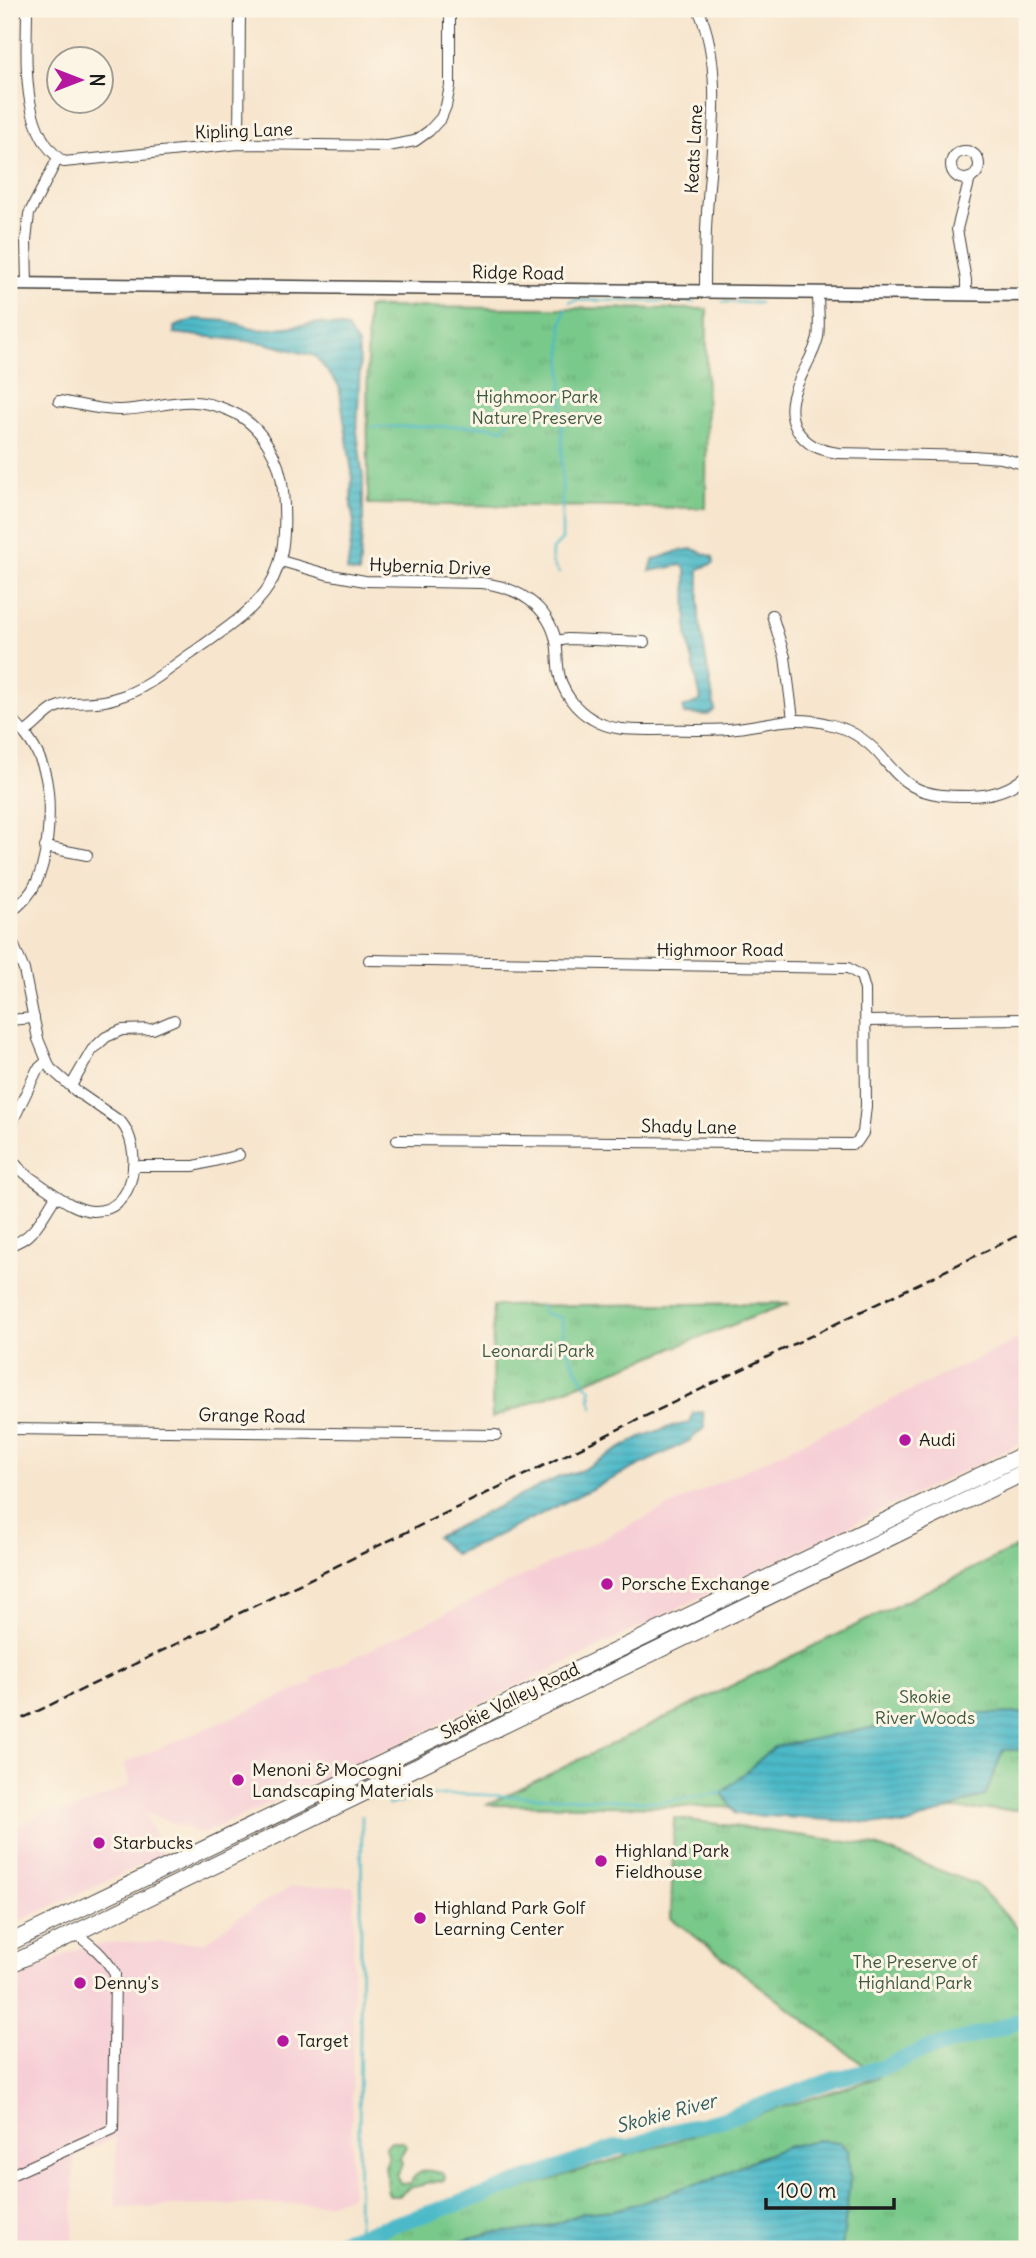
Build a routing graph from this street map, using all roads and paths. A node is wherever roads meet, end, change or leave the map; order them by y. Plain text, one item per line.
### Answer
1 (27, 9) edge
2 (240, 9) edge
3 (450, 9) edge
4 (698, 9) edge
5 (239, 144) junction
6 (58, 158) junction
7 (970, 178) dead end
8 (9, 284) edge
9 (27, 284) junction
10 (705, 293) junction
11 (818, 294) junction
12 (966, 294) junction
13 (1027, 295) edge
14 (59, 401) dead end
15 (1027, 465) edge
16 (281, 561) junction
17 (772, 615) dead end
18 (556, 641) junction
19 (644, 642) dead end
20 (9, 716) edge
21 (793, 719) junction
22 (24, 733) junction
23 (1027, 775) edge
24 (45, 847) junction
25 (87, 855) dead end
26 (9, 913) edge
27 (9, 934) edge
28 (369, 960) dead end
29 (34, 1018) junction
30 (1027, 1019) edge
31 (9, 1020) edge
32 (174, 1020) dead end
33 (866, 1021) junction
34 (47, 1061) junction
35 (71, 1086) junction
36 (9, 1129) edge
37 (397, 1140) dead end
38 (9, 1154) edge
39 (239, 1155) dead end
40 (133, 1166) junction
41 (56, 1196) junction
42 (9, 1245) edge
43 (9, 1429) edge
44 (496, 1435) dead end
45 (1027, 1452) edge
46 (1027, 1471) edge
47 (1027, 1481) edge
48 (914, 1526) junction
49 (74, 1933) junction
50 (9, 1943) edge
51 (9, 1965) edge
52 (9, 2176) edge

1 - 6 street
2 - 5 street
3 - 5 street, Kipling Lane
4 - 10 street, Keats Lane
5 - 6 street, Kipling Lane
6 - 9 street
7 - 12 street
8 - 9 street, Ridge Road
9 - 10 street, Ridge Road
10 - 11 street, Ridge Road
11 - 12 street, Ridge Road
11 - 15 street
12 - 13 street, Ridge Road
14 - 16 street
16 - 18 street, Hybernia Drive
16 - 22 street
17 - 21 street
18 - 19 street
18 - 21 street, Hybernia Drive
20 - 22 street
21 - 23 street, Hybernia Drive
22 - 24 street
24 - 25 street
24 - 26 street
27 - 29 street
28 - 33 street, Highmoor Road
29 - 31 street
29 - 34 street
30 - 33 street
32 - 35 street
33 - 37 street, Shady Lane
34 - 35 street
34 - 36 street
35 - 40 street
38 - 41 street
39 - 40 street
40 - 41 street
41 - 42 street
43 - 44 street, Grange Road
45 - 50 highway, Skokie Valley Road
46 - 48 highway, Skokie Valley Road
47 - 48 highway
48 - 49 highway, Skokie Valley Road
49 - 51 highway, Skokie Valley Road
49 - 52 street

